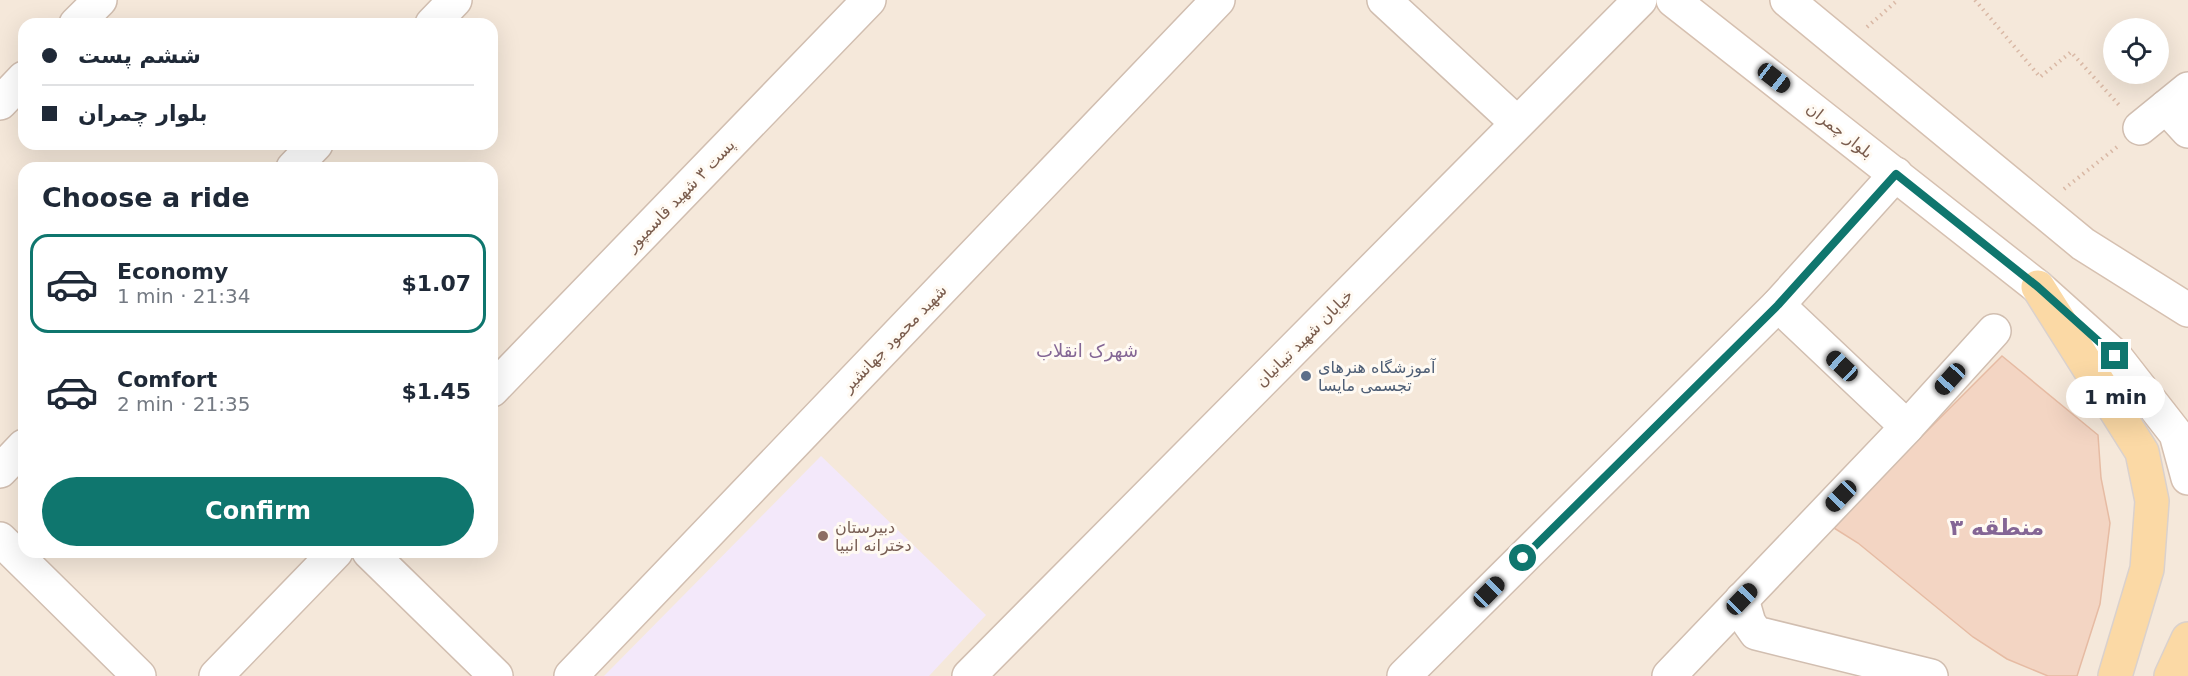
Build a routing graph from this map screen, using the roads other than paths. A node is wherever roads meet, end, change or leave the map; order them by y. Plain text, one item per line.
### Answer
1 (100, 0) edge
2 (455, 0) edge
3 (868, 0) edge
4 (1218, 0) edge
5 (1384, 0) edge
6 (1640, 0) edge
7 (1673, 0) edge
8 (1787, 0) edge
9 (82, 18) edge
10 (438, 18) edge
11 (18, 84) edge
12 (2177, 98) edge
13 (0, 103) edge
14 (1517, 123) junction
15 (2140, 128) road end
16 (2188, 131) edge
17 (310, 150) edge
18 (299, 162) edge
19 (1896, 174) junction
20 (2038, 287) junction
21 (1778, 305) junction
22 (2188, 309) edge
23 (1994, 331) dead end
24 (498, 384) edge
25 (1907, 427) junction
26 (2182, 435) edge
27 (18, 452) edge
28 (0, 471) edge
29 (2188, 478) edge
30 (0, 539) edge
31 (18, 557) edge
32 (19, 558) edge
33 (330, 558) edge
34 (375, 558) edge
35 (1742, 599) junction
36 (2188, 639) edge
37 (139, 676) edge
38 (216, 676) edge
39 (496, 676) edge
40 (571, 676) edge
41 (969, 676) edge
42 (1404, 676) edge
43 (1669, 676) edge
44 (1931, 676) edge
45 (2115, 676) edge
46 (2171, 676) edge

1 - 9 street
2 - 10 street
3 - 24 street, پست ۳ شهید قاسمپور
4 - 40 street, شهید محمود جهانشیر
5 - 14 street
6 - 14 street, خیابان شهید تبیانیان
7 - 19 street, بلوار چمران
8 - 22 street
11 - 13 street
12 - 15 street
12 - 16 street
14 - 41 street, خیابان شهید تبیانیان
17 - 18 street
19 - 20 street, بلوار چمران
19 - 21 street
20 - 26 street, بلوار چمران
20 - 45 main road
21 - 25 street
21 - 42 street
23 - 25 street
25 - 35 street
26 - 29 street, بلوار چمران
27 - 28 street
30 - 31 street
32 - 37 street
33 - 38 street
34 - 39 street
35 - 43 street
35 - 44 street
36 - 46 main road

